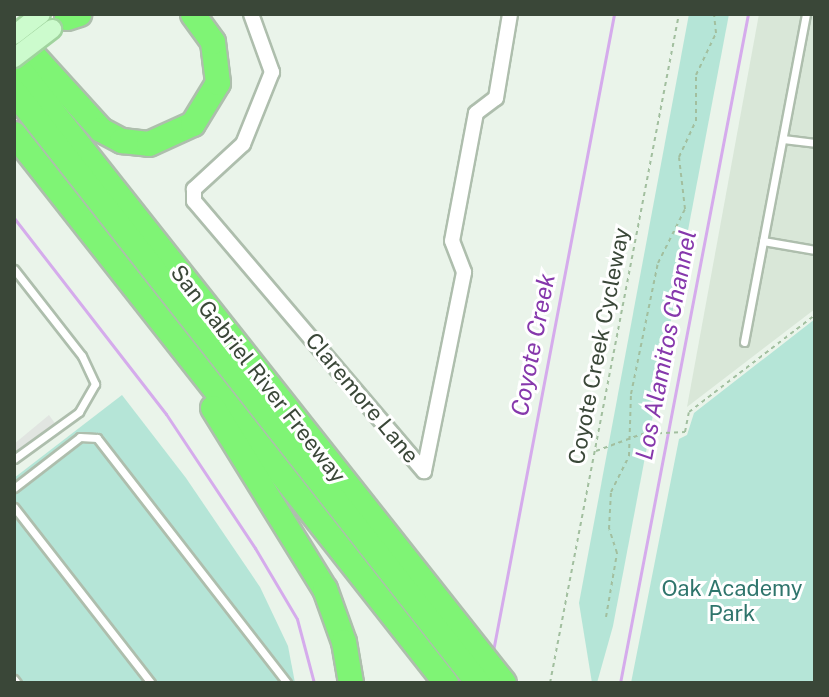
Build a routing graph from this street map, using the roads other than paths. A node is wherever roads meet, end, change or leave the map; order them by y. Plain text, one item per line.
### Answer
1 (193, 14) edge
2 (251, 14) edge
3 (510, 14) edge
4 (806, 14) edge
5 (60, 19) edge
6 (14, 35) edge
7 (14, 60) edge
8 (14, 92) edge
9 (14, 107) edge
10 (14, 134) edge
11 (783, 139) junction
12 (815, 143) edge
13 (763, 241) junction
14 (815, 250) edge
15 (14, 269) edge
16 (744, 342) dead end
17 (186, 356) junction
18 (14, 459) edge
19 (14, 488) edge
20 (14, 507) edge
21 (422, 631) junction
22 (151, 683) edge
23 (287, 683) edge
24 (351, 683) edge
25 (446, 683) edge
26 (467, 683) edge
27 (478, 683) edge
28 (504, 683) edge

1 - 6 highway
2 - 3 street, Claremore Lane
4 - 11 lane
5 - 6 main road, bridge
5 - 7 main road, bridge
7 - 28 highway, San Gabriel River Freeway
8 - 21 highway
9 - 21 highway
10 - 17 highway, San Gabriel River Freeway
11 - 12 lane
11 - 13 lane
13 - 14 lane
13 - 16 lane
15 - 18 lane
17 - 21 highway, San Gabriel River Freeway
17 - 24 highway
19 - 23 lane
20 - 22 lane
21 - 25 highway, San Gabriel River Freeway
21 - 26 highway
21 - 27 highway

